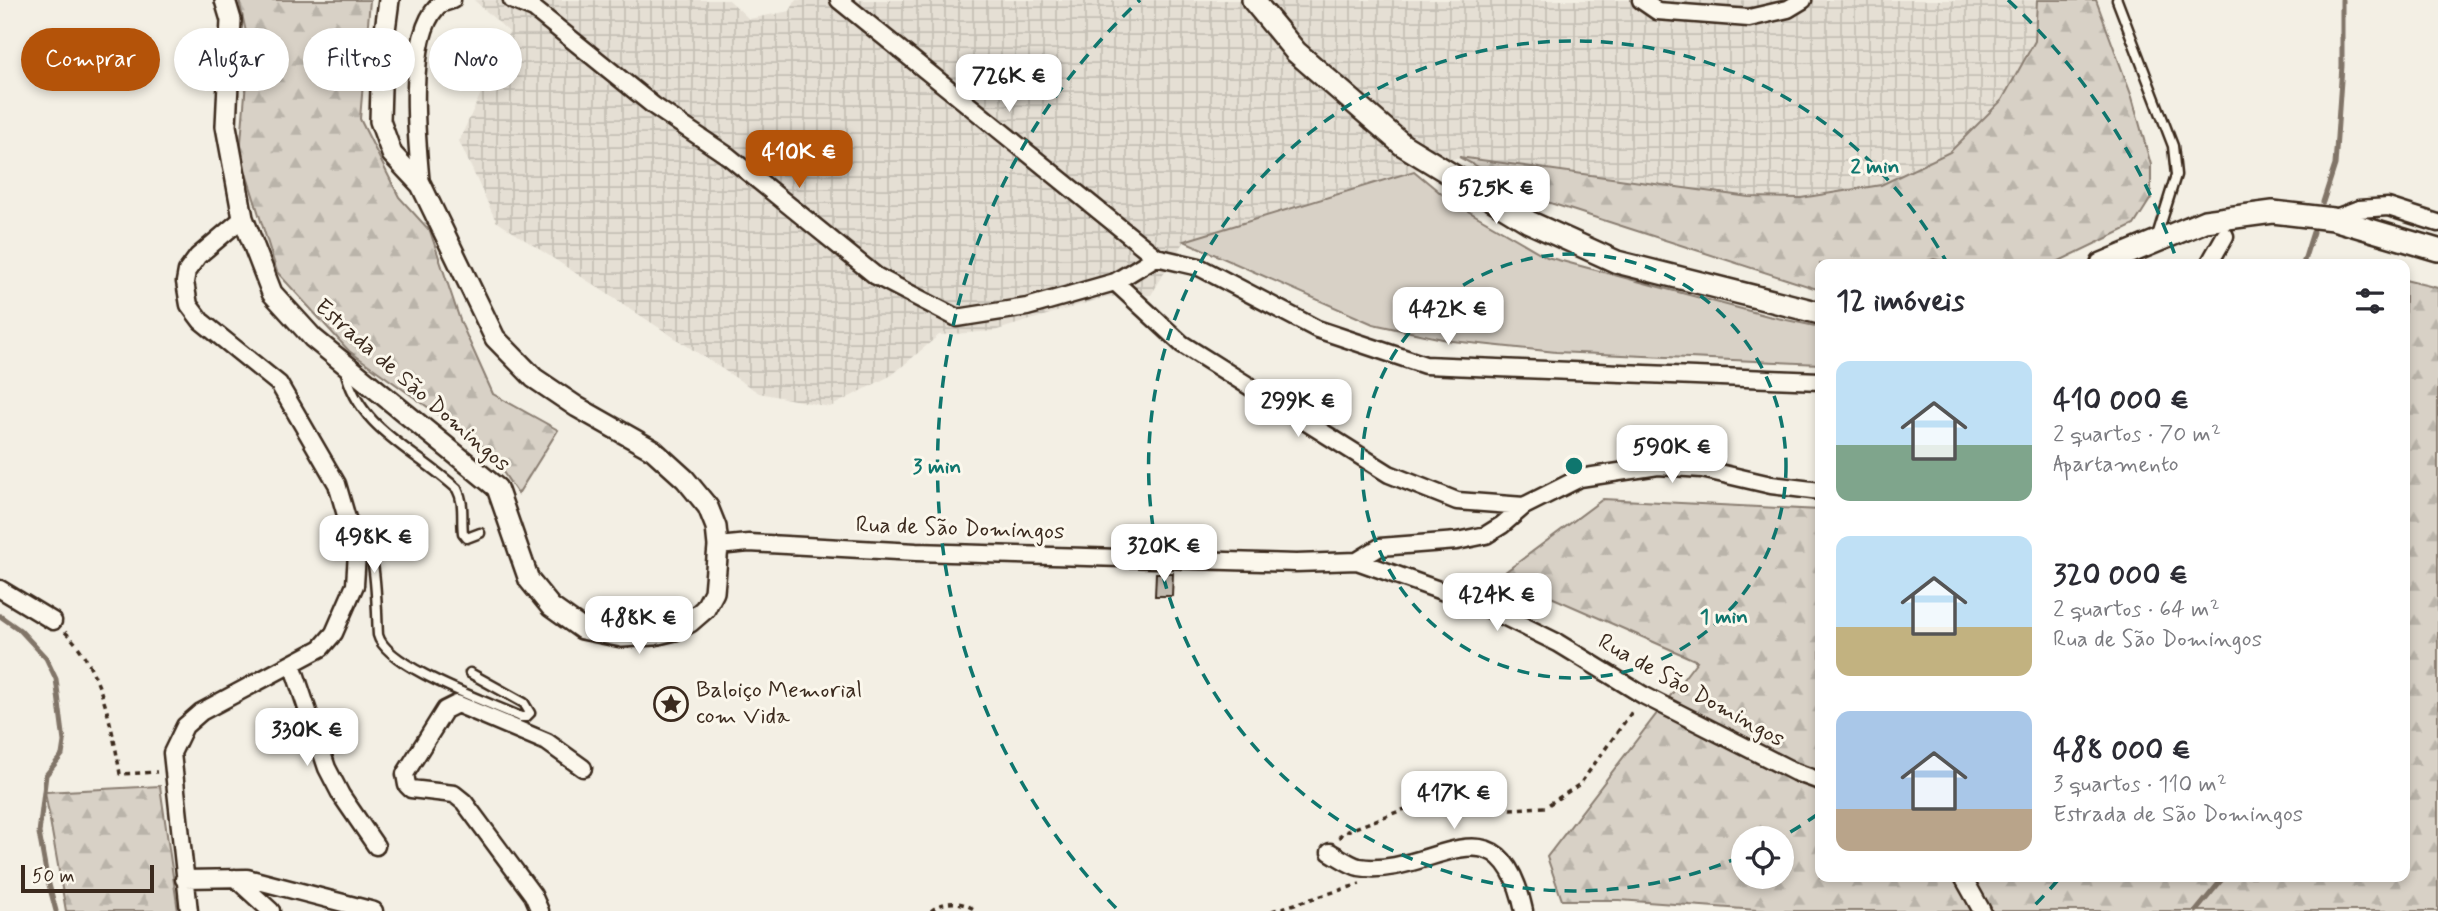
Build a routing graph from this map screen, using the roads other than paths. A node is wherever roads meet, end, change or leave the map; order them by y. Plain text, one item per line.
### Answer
1 (225, 0) edge
2 (389, 0) edge
3 (452, 0) edge
4 (512, 0) edge
5 (839, 0) edge
6 (1253, 0) edge
7 (1641, 0) edge
8 (1803, 0) edge
9 (2117, 0) edge
10 (421, 185) junction
11 (243, 218) junction
12 (2333, 219) junction
13 (2438, 223) edge
14 (2225, 236) dead end
15 (2155, 243) junction
16 (2438, 250) edge
17 (1156, 257) junction
18 (2115, 259) edge
19 (2212, 259) edge
20 (1115, 282) junction
21 (1815, 312) edge
22 (343, 363) junction
23 (1815, 380) edge
24 (1815, 490) edge
25 (1524, 506) junction
26 (347, 519) junction
27 (480, 533) dead end
28 (718, 547) junction
29 (1357, 561) junction
30 (0, 589) edge
31 (53, 621) road end
32 (292, 664) junction
33 (470, 673) dead end
34 (583, 768) dead end
35 (1815, 779) edge
36 (376, 846) dead end
37 (1331, 852) road end
38 (235, 878) junction
39 (184, 879) junction
40 (1966, 882) edge
41 (1523, 906) edge
42 (189, 911) edge
43 (271, 911) edge
44 (374, 911) edge
45 (540, 911) edge
46 (1982, 911) edge

1 - 11 street, Estrada de São Domingos
2 - 10 street, Estrada de São Domingos
3 - 10 street
4 - 20 street
5 - 17 street
6 - 21 main road
7 - 8 street
9 - 15 lane
10 - 28 street, Estrada de São Domingos
11 - 22 street, Estrada de São Domingos
11 - 26 street
12 - 13 street
12 - 15 main road
12 - 16 main road
14 - 19 street
15 - 18 main road
17 - 20 street
17 - 23 street
20 - 25 street
22 - 27 lane
22 - 28 street, Estrada de São Domingos
24 - 25 street
25 - 29 street
26 - 32 street
26 - 33 lane
28 - 29 street, Rua de São Domingos
29 - 35 street, Rua de São Domingos
30 - 31 street
32 - 36 street
32 - 39 street
34 - 45 street
37 - 41 street
38 - 39 street
38 - 43 street
38 - 44 street
39 - 42 street
40 - 46 street

